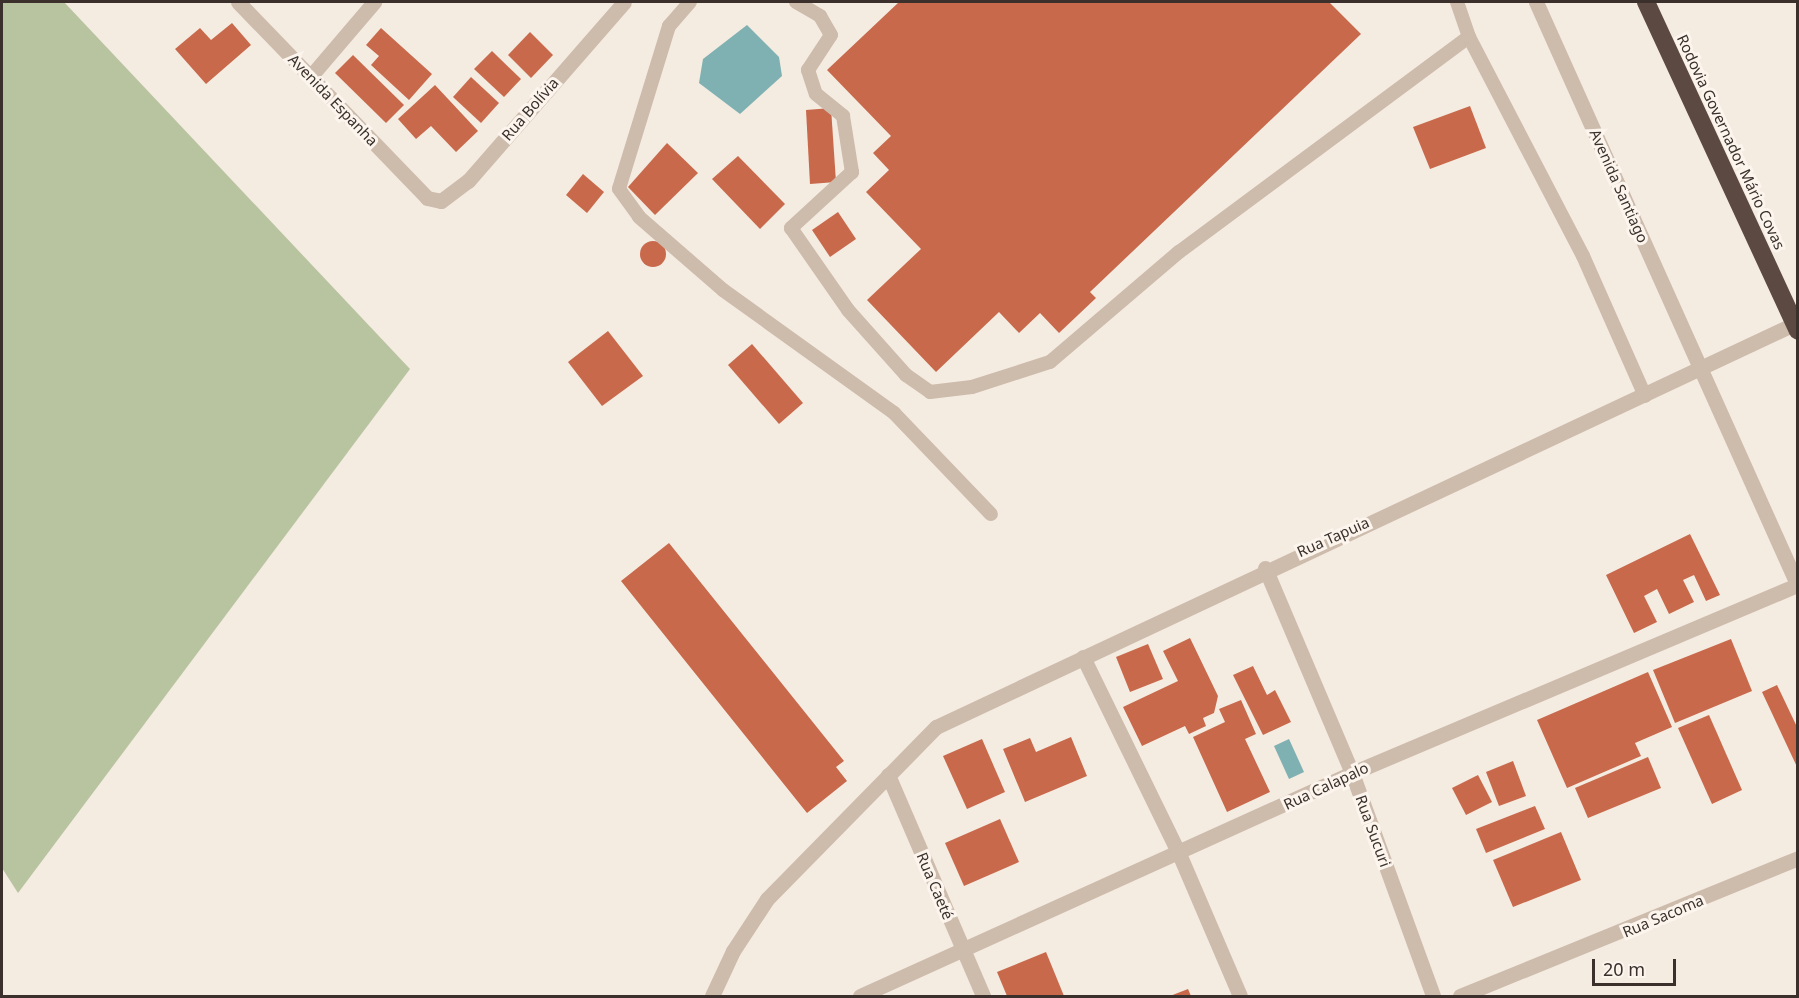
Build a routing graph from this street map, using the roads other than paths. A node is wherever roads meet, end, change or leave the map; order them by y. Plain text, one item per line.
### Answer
1 (238, 2) edge
2 (374, 2) edge
3 (624, 2) edge
4 (690, 2) edge
5 (796, 2) edge
6 (1456, 2) edge
7 (1536, 2) edge
8 (1646, 2) edge
9 (1469, 37) junction
10 (310, 76) junction
11 (427, 198) joint
12 (1796, 327) edge
13 (1701, 370) junction
14 (1645, 396) junction
15 (991, 514) dead end
16 (1265, 568) junction
17 (1797, 585) edge
18 (1083, 657) junction
19 (1352, 773) junction
20 (888, 775) junction
21 (1180, 856) junction
22 (1797, 858) edge
23 (963, 952) junction
24 (712, 996) edge
25 (860, 996) edge
26 (983, 996) edge
27 (1240, 996) edge
28 (1433, 996) edge
29 (1460, 996) edge

1 - 10 street, Avenida Espanha
2 - 10 street
3 - 11 street, Rua Bolívia
4 - 15 lane
5 - 9 lane
6 - 9 lane
7 - 13 street, Avenida Santiago
8 - 12 highway, Rodovia Governador Mário Covas
9 - 14 lane
10 - 11 street, Avenida Espanha
12 - 13 street, Rua Tapuia
13 - 14 street, Rua Tapuia
13 - 17 street, Avenida Santiago
14 - 16 street, Rua Tapuia
16 - 18 street, Rua Tapuia
16 - 19 street, Rua Sucuri
17 - 19 street, Rua Calapalo
18 - 20 street, Rua Tapuia
18 - 21 street
19 - 21 street, Rua Calapalo
19 - 28 street, Rua Sucuri
20 - 23 street, Rua Caeté
20 - 24 street, Rua Tapuia
21 - 23 street, Rua Calapalo
21 - 27 street
22 - 29 street, Rua Sacoma
23 - 25 street, Rua Calapalo
23 - 26 street, Rua Caeté

